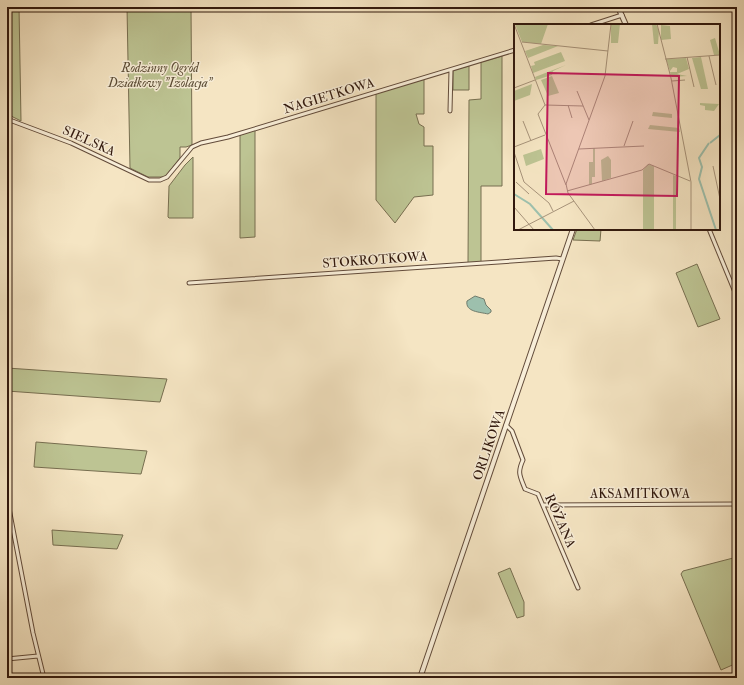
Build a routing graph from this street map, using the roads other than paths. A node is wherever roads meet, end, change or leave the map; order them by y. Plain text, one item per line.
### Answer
1 (618, 7) edge
2 (622, 15) junction
3 (594, 24) edge
4 (626, 24) edge
5 (514, 50) edge
6 (450, 70) junction
7 (450, 111) dead end
8 (7, 119) edge
9 (163, 180) joint
10 (572, 230) edge
11 (708, 230) edge
12 (562, 259) junction
13 (189, 283) dead end
14 (737, 296) edge
15 (506, 425) junction
16 (7, 498) edge
17 (737, 504) edge
18 (543, 505) junction
19 (578, 588) dead end
20 (38, 656) junction
21 (7, 659) edge
22 (44, 678) edge
23 (420, 678) edge

1 - 2 street
2 - 3 street
2 - 4 street
5 - 6 street, NAGIETKOWA
6 - 7 street
6 - 9 street, NAGIETKOWA
8 - 9 street, SIELSKA
10 - 12 street, ORLIKOWA
11 - 14 street
12 - 13 street, STOKROTKOWA
12 - 15 street, ORLIKOWA
15 - 18 street, RÓŻANA
15 - 23 street, ORLIKOWA
16 - 20 street
17 - 18 street, AKSAMITKOWA
18 - 19 street, RÓŻANA
20 - 21 street
20 - 22 street

